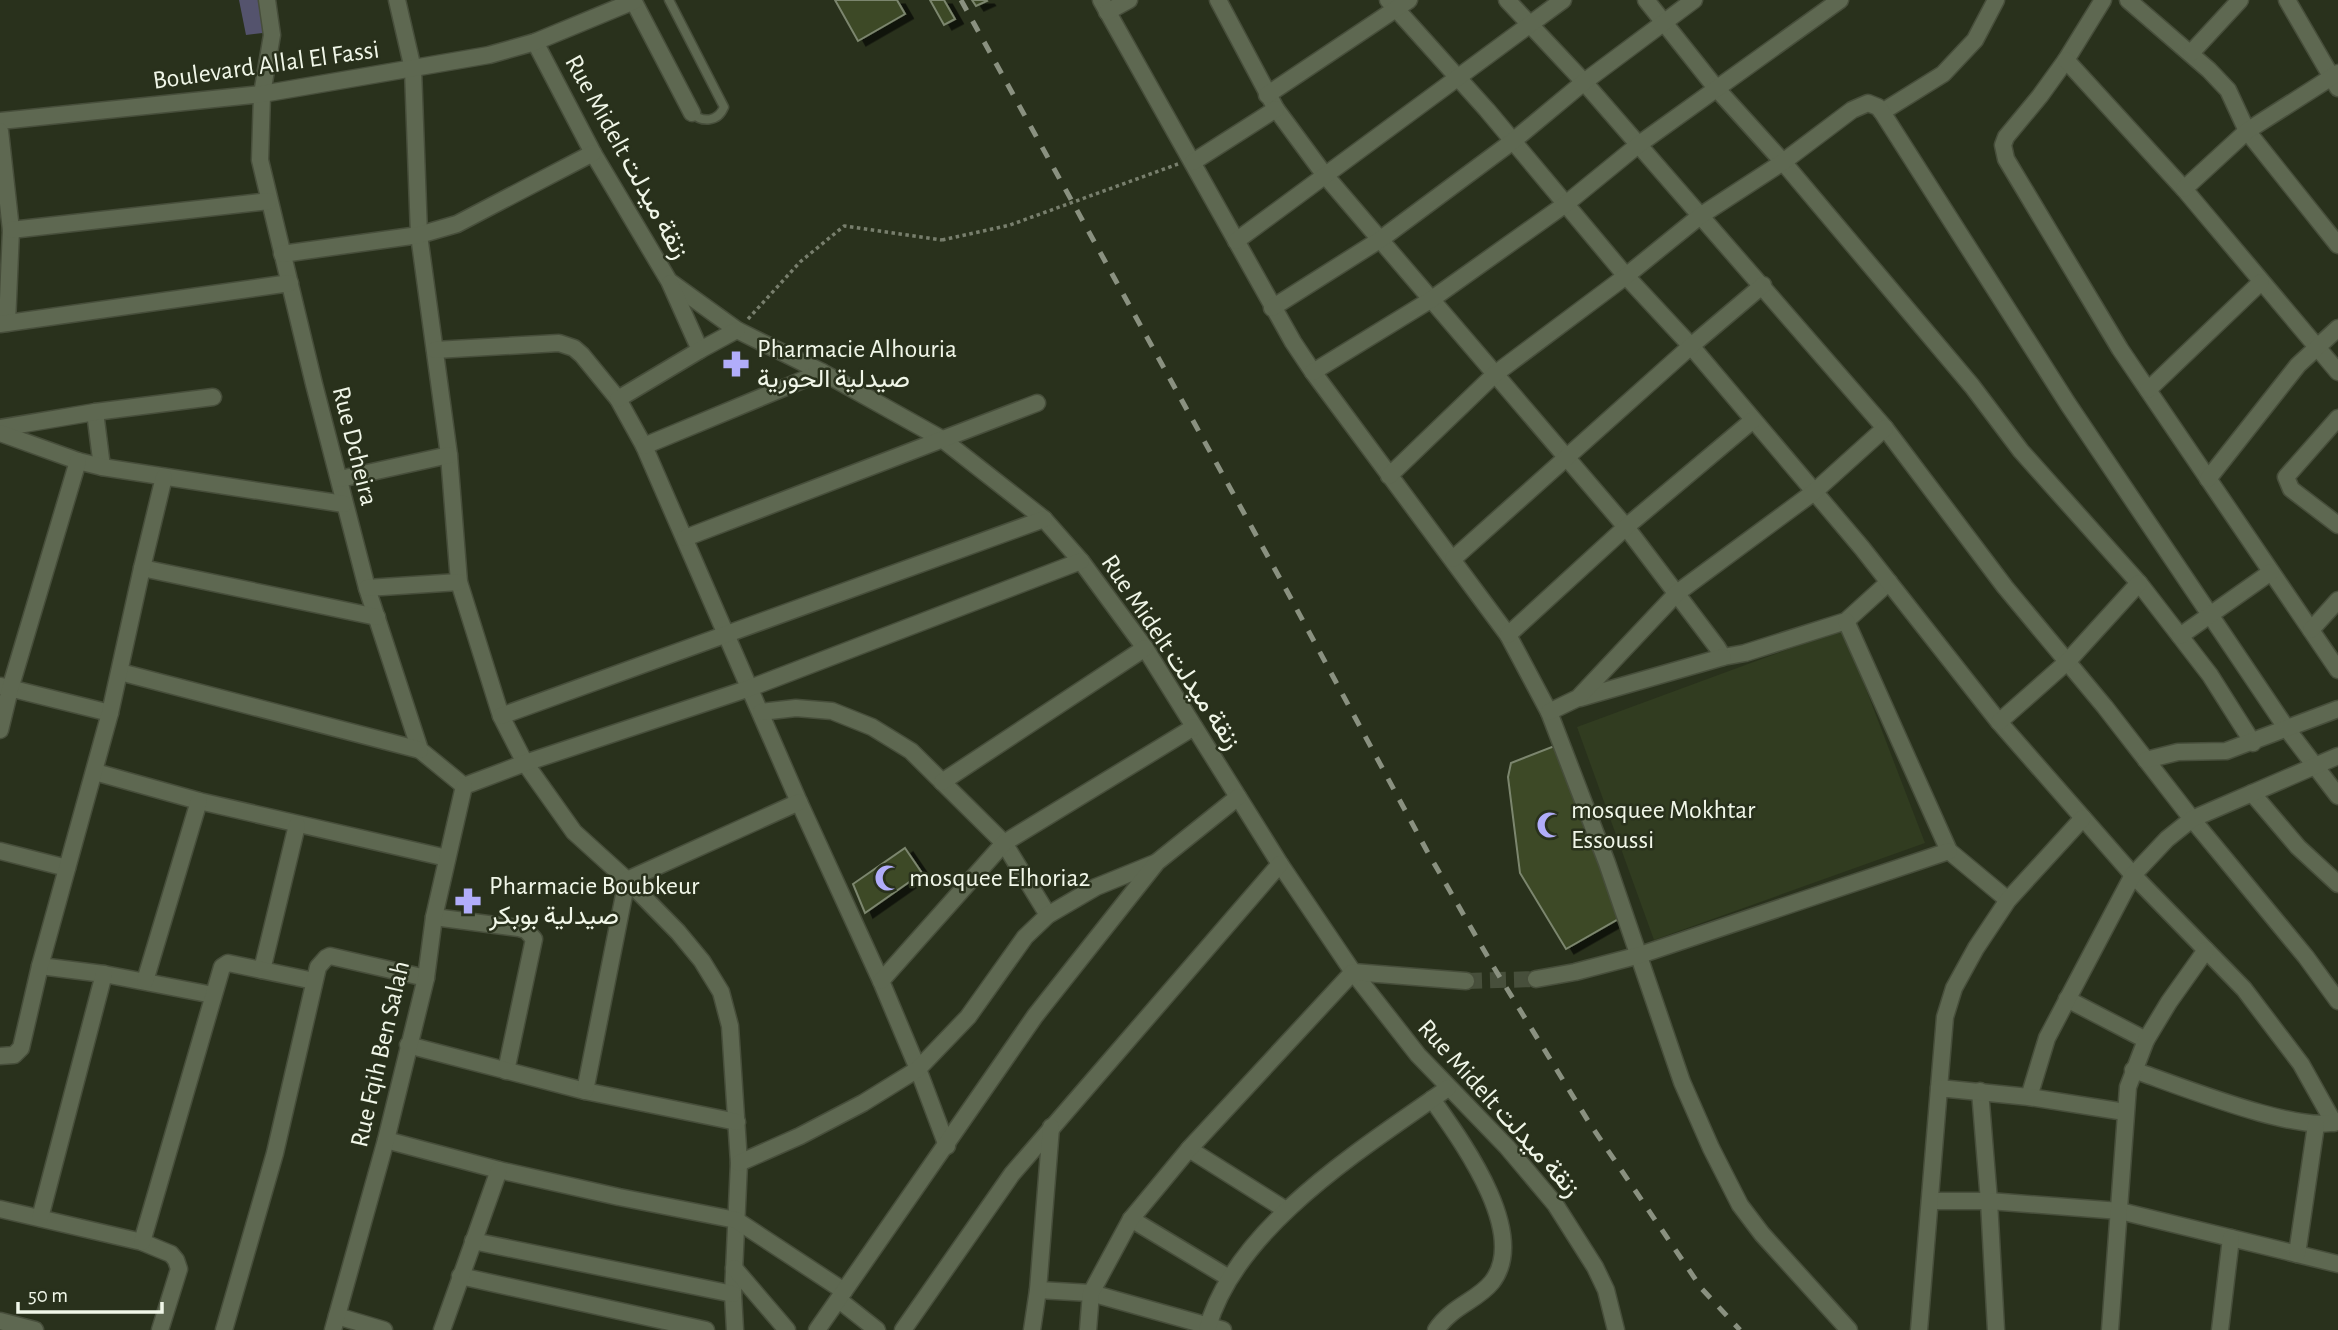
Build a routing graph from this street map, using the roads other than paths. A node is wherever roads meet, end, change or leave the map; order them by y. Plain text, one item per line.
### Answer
1 (268, 0) edge
2 (397, 0) edge
3 (633, 0) edge
4 (669, 0) edge
5 (1129, 0) edge
6 (1217, 0) edge
7 (1507, 0) edge
8 (1563, 0) edge
9 (1646, 0) edge
10 (1694, 0) edge
11 (1840, 0) edge
12 (1996, 0) edge
13 (2103, 0) edge
14 (2128, 0) edge
15 (2240, 0) edge
16 (2287, 0) edge
17 (1398, 3) edge
18 (1104, 6) edge
19 (2227, 7) edge
20 (1664, 23) junction
21 (1531, 25) junction
22 (535, 43) junction
23 (2191, 54) junction
24 (2066, 60) junction
25 (414, 69) junction
26 (1457, 78) junction
27 (2335, 79) edge
28 (1584, 82) junction
29 (1716, 88) junction
30 (262, 94) junction
31 (1271, 102) junction
32 (1882, 112) junction
33 (692, 113) joint
34 (0, 121) edge
35 (0, 131) edge
36 (2247, 131) junction
37 (1513, 141) junction
38 (1637, 145) junction
39 (593, 153) junction
40 (1783, 162) junction
41 (1186, 163) junction
42 (1324, 174) junction
43 (2183, 189) junction
44 (269, 201) junction
45 (1567, 203) junction
46 (1700, 216) junction
47 (11, 230) junction
48 (419, 235) junction
49 (1381, 239) junction
50 (1236, 241) junction
51 (2338, 245) edge
52 (282, 254) junction
53 (1626, 276) junction
54 (669, 281) junction
55 (2261, 282) junction
56 (290, 283) junction
57 (1763, 285) junction
58 (1432, 299) junction
59 (1272, 308) junction
60 (3, 323) edge
61 (2338, 328) edge
62 (737, 330) junction
63 (1691, 346) junction
64 (2316, 346) junction
65 (435, 349) junction
66 (700, 350) junction
67 (822, 372) junction
68 (1313, 372) junction
69 (2338, 372) edge
70 (1494, 374) junction
71 (2148, 390) junction
72 (213, 397) dead end
73 (618, 400) junction
74 (1037, 402) dead end
75 (95, 412) junction
76 (2338, 418) edge
77 (1753, 420) junction
78 (0, 428) edge
79 (1885, 428) junction
80 (0, 433) edge
81 (942, 439) junction
82 (644, 446) junction
83 (449, 455) junction
84 (1565, 458) junction
85 (78, 461) junction
86 (102, 467) junction
87 (1389, 475) junction
88 (164, 477) junction
89 (340, 479) junction
90 (2208, 479) junction
91 (1814, 492) junction
92 (344, 504) junction
93 (1044, 519) junction
94 (2338, 525) edge
95 (1626, 527) junction
96 (685, 538) junction
97 (1453, 559) junction
98 (1082, 561) junction
99 (142, 568) junction
100 (2271, 572) junction
101 (459, 582) junction
102 (1889, 582) junction
103 (2139, 583) junction
104 (367, 588) junction
105 (1677, 593) junction
106 (2338, 600) edge
107 (2210, 614) junction
108 (377, 617) junction
109 (1846, 621) junction
110 (2311, 629) junction
111 (727, 634) junction
112 (1508, 635) junction
113 (2180, 636) junction
114 (1145, 648) junction
115 (1723, 657) junction
116 (2068, 662) junction
117 (2338, 670) edge
118 (120, 672) junction
119 (5, 687) edge
120 (750, 688) junction
121 (1578, 698) junction
122 (2338, 709) edge
123 (761, 712) junction
124 (1549, 712) junction
125 (110, 713) junction
126 (501, 716) junction
127 (1999, 722) junction
128 (1194, 727) junction
129 (0, 730) edge
130 (2287, 730) junction
131 (2253, 743) junction
132 (420, 750) junction
133 (2338, 757) edge
134 (2147, 760) junction
135 (524, 763) junction
136 (2316, 766) junction
137 (95, 772) junction
138 (942, 782) junction
139 (464, 786) junction
140 (2252, 793) junction
141 (2338, 796) edge
142 (1238, 797) junction
143 (199, 801) junction
144 (799, 802) junction
145 (2083, 818) junction
146 (2192, 819) junction
147 (297, 825) junction
148 (1004, 843) junction
149 (0, 850) edge
150 (1949, 851) junction
151 (447, 858) junction
152 (1157, 862) junction
153 (1280, 864) junction
154 (67, 868) junction
155 (2133, 876) junction
156 (627, 880) junction
157 (2338, 884) edge
158 (2008, 900) junction
159 (1048, 915) junction
160 (434, 917) junction
161 (2206, 950) junction
162 (1640, 955) junction
163 (40, 967) junction
164 (262, 971) junction
165 (1353, 972) junction
166 (104, 974) junction
167 (426, 978) junction
168 (1536, 979) tunnel mouth
169 (145, 981) junction
170 (314, 981) junction
171 (881, 981) junction
172 (1465, 981) tunnel mouth
173 (213, 995) junction
174 (2067, 999) junction
175 (2338, 1001) edge
176 (2146, 1040) junction
177 (408, 1045) junction
178 (0, 1056) edge
179 (918, 1069) junction
180 (2133, 1070) junction
181 (506, 1071) junction
182 (1448, 1088) junction
183 (1939, 1088) junction
184 (585, 1091) junction
185 (1980, 1091) junction
186 (2029, 1097) junction
187 (1432, 1099) junction
188 (2124, 1112) junction
189 (737, 1122) junction
190 (2336, 1122) edge
191 (2316, 1125) junction
192 (1051, 1127) junction
193 (386, 1140) junction
194 (947, 1146) junction
195 (1189, 1149) junction
196 (739, 1163) junction
197 (499, 1170) junction
198 (1930, 1201) junction
199 (1989, 1201) junction
200 (0, 1209) edge
201 (1286, 1210) junction
202 (2120, 1211) junction
203 (40, 1218) junction
204 (1131, 1219) junction
205 (736, 1220) junction
206 (2231, 1238) junction
207 (473, 1241) junction
208 (142, 1242) junction
209 (2297, 1254) junction
210 (2338, 1264) edge
211 (734, 1268) junction
212 (460, 1276) junction
213 (1229, 1278) junction
214 (1038, 1290) junction
215 (1091, 1293) junction
216 (733, 1294) junction
217 (841, 1295) junction
218 (0, 1321) edge
219 (335, 1323) edge
220 (1212, 1329) edge
221 (34, 1330) edge
222 (160, 1330) edge
223 (224, 1330) edge
224 (384, 1330) edge
225 (442, 1330) edge
226 (706, 1330) edge
227 (735, 1330) edge
228 (787, 1330) edge
229 (817, 1330) edge
230 (877, 1330) edge
231 (903, 1330) edge
232 (1032, 1330) edge
233 (1088, 1330) edge
234 (1436, 1330) edge
235 (1616, 1330) edge
236 (1849, 1330) edge
237 (1919, 1330) edge
238 (1996, 1330) edge
239 (2110, 1330) edge
240 (2220, 1330) edge

1 - 30 street, Rue Dcheira
2 - 25 street
3 - 22 street, Boulevard Allal El Fassi
3 - 33 street
4 - 33 lane
5 - 18 street
6 - 31 street
7 - 21 street
8 - 21 street
9 - 20 street
10 - 20 street
11 - 29 street
12 - 32 street
13 - 24 street
14 - 23 street
15 - 19 street
16 - 27 street
17 - 26 street
17 - 31 street
18 - 41 street
19 - 23 street
20 - 28 street
20 - 29 street
21 - 26 street
21 - 28 street
22 - 25 street, Boulevard Allal El Fassi
22 - 39 street, Rue Midelt زنقة ميدلت
23 - 36 street
24 - 43 street
24 - 71 street
25 - 30 street, Boulevard Allal El Fassi
25 - 48 street
26 - 37 street
26 - 42 street
27 - 36 street
28 - 37 street
28 - 38 street
29 - 38 street
29 - 40 street
30 - 34 street, Boulevard Allal El Fassi
30 - 44 street, Rue Dcheira
31 - 41 street
31 - 42 street
32 - 40 street
32 - 107 street
35 - 47 street
36 - 43 street
36 - 51 street
37 - 45 street
37 - 49 street
38 - 45 street
38 - 46 street
39 - 48 street
39 - 54 street, Rue Midelt زنقة ميدلت
40 - 46 street
40 - 103 street
41 - 50 street
42 - 49 street
42 - 50 street
43 - 55 street
44 - 47 street
44 - 52 street, Rue Dcheira
45 - 53 street
45 - 58 street
46 - 53 street
46 - 57 street
47 - 60 street
48 - 52 street
48 - 65 street
49 - 58 street
49 - 59 street
50 - 59 street
52 - 56 street, Rue Dcheira
53 - 63 street
53 - 70 street
54 - 62 street, Rue Midelt زنقة ميدلت
54 - 66 street
55 - 64 street
55 - 71 street
56 - 60 street
56 - 89 street, Rue Dcheira
57 - 63 street
57 - 79 street
58 - 68 street
58 - 70 street
59 - 68 street
61 - 64 street
62 - 66 street
62 - 67 street, Rue Midelt زنقة ميدلت
63 - 77 street
63 - 84 street
64 - 69 street
64 - 90 street
65 - 73 street
65 - 83 street
66 - 73 street
67 - 81 street, Rue Midelt زنقة ميدلت
67 - 82 street
68 - 87 street
70 - 84 street
70 - 87 street
71 - 90 street
72 - 75 street
73 - 82 street
74 - 81 street
75 - 78 street
75 - 86 street
76 - 94 street
77 - 91 street
77 - 95 street
79 - 91 street
79 - 116 street
80 - 85 street
81 - 93 street, Rue Midelt زنقة ميدلت
81 - 96 street
82 - 96 street
83 - 89 street
83 - 101 street
84 - 95 street
84 - 97 street
85 - 86 street
85 - 119 street
86 - 88 street
87 - 97 street
88 - 92 street
88 - 99 street
89 - 92 street, Rue Dcheira
90 - 100 street
91 - 102 street
91 - 105 street
92 - 104 street, Rue Dcheira
93 - 98 street, Rue Midelt زنقة ميدلت
93 - 111 street
95 - 105 street
95 - 112 street
96 - 111 street
97 - 112 street
98 - 114 street, Rue Midelt زنقة ميدلت
98 - 120 street
99 - 108 street
99 - 118 street
100 - 107 street
100 - 110 street
101 - 104 street
101 - 126 street
102 - 109 street
102 - 127 street
103 - 113 street
103 - 116 street
104 - 108 street, Rue Dcheira
105 - 115 street
105 - 121 street
106 - 110 street
107 - 113 street
107 - 130 street
108 - 132 street, Rue Dcheira
109 - 115 street
109 - 150 street
110 - 117 street
111 - 120 street
111 - 126 street
112 - 124 street
113 - 131 street
114 - 128 street, Rue Midelt زنقة ميدلت
114 - 138 street
115 - 121 street
116 - 127 street
116 - 134 street
118 - 125 street
118 - 132 street
119 - 125 street
119 - 129 street
120 - 123 street
120 - 135 street
121 - 124 street
122 - 130 street
123 - 138 street
123 - 144 street
124 - 162 street
125 - 137 street
126 - 135 street
127 - 145 street
128 - 142 street, Rue Midelt زنقة ميدلت
128 - 148 street
130 - 131 street
130 - 136 street
131 - 134 street
132 - 139 street
133 - 136 street
134 - 146 street
135 - 139 street
135 - 156 street
136 - 140 street
136 - 141 street
137 - 143 street
137 - 154 street
138 - 148 street
139 - 151 street, Rue Fqih Ben Salah
140 - 146 street
140 - 157 street
142 - 152 street
142 - 153 street, Rue Midelt زنقة ميدلت
143 - 147 street
143 - 169 street
144 - 156 street
144 - 171 street
145 - 155 street
145 - 158 street
146 - 155 street
146 - 175 street
147 - 151 street
147 - 164 street
148 - 159 street
148 - 171 street
149 - 154 street
150 - 158 street
150 - 162 street
151 - 160 street, Rue Fqih Ben Salah
152 - 159 street
152 - 194 street
153 - 165 street, Rue Midelt زنقة ميدلت
153 - 192 street
154 - 163 street
155 - 161 street
155 - 174 street
156 - 184 street
156 - 189 street
158 - 183 street
159 - 179 street
160 - 167 street, Rue Fqih Ben Salah
160 - 181 street
161 - 176 street
161 - 190 street
162 - 168 street
162 - 236 street
163 - 166 street
163 - 178 street
164 - 170 street
164 - 173 street
165 - 172 street
165 - 182 street, Rue Midelt زنقة ميدلت
165 - 195 street
166 - 169 street
166 - 203 street
167 - 170 street
167 - 177 street, Rue Fqih Ben Salah
169 - 173 street
170 - 223 street
171 - 179 street
173 - 208 street
174 - 176 street
174 - 186 street
176 - 180 street
177 - 181 street
177 - 193 street, Rue Fqih Ben Salah
179 - 194 street
179 - 196 street
180 - 188 street
180 - 191 street
181 - 184 street
182 - 187 street
182 - 235 street, Rue Midelt زنقة ميدلت
183 - 185 street
183 - 198 street
184 - 189 street
185 - 186 street
185 - 199 street
186 - 188 street
187 - 201 street
187 - 234 street
188 - 202 street
189 - 196 street
190 - 191 street
191 - 209 street
192 - 214 street
192 - 231 street
193 - 197 street
193 - 219 street, Rue Fqih Ben Salah
194 - 217 street
195 - 201 street
195 - 204 street
196 - 205 street
197 - 205 street
197 - 207 street
198 - 199 street
198 - 237 street
199 - 202 street
199 - 238 street
200 - 203 street
201 - 213 street
202 - 206 street
202 - 239 street
203 - 208 street
204 - 213 street
204 - 215 street
205 - 211 street
205 - 217 street
206 - 209 street
206 - 240 street
207 - 212 street
207 - 216 street
208 - 222 street
209 - 210 street
211 - 216 street
211 - 228 street
212 - 225 street
212 - 226 street
213 - 220 street
214 - 215 street
214 - 232 street
215 - 220 street
215 - 233 street
216 - 227 street
217 - 229 street
217 - 230 street
218 - 221 street
219 - 224 street

